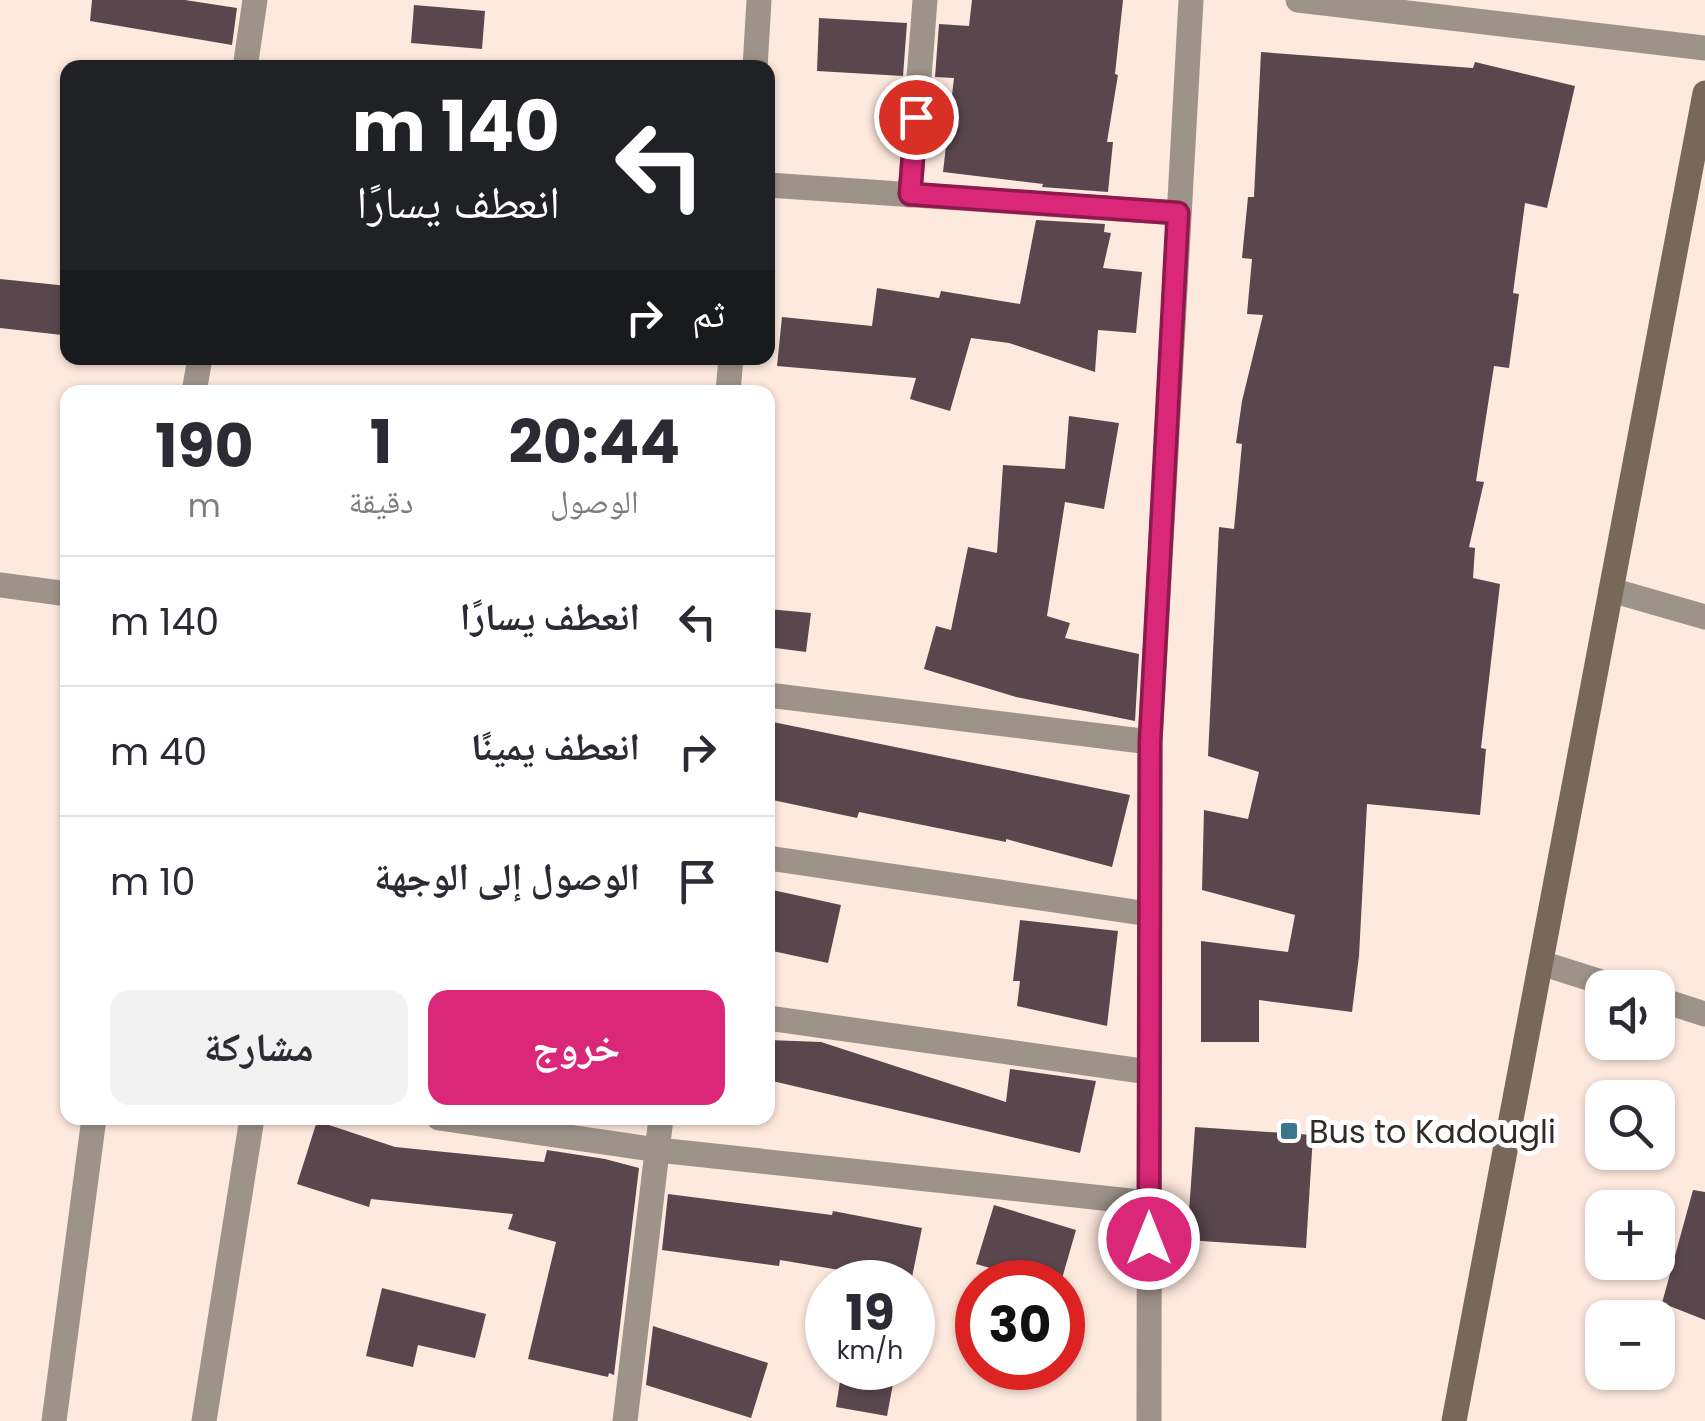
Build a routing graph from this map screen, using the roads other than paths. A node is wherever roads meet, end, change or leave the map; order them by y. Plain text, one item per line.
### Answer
1 (255, 0) edge
2 (759, 0) edge
3 (925, 0) edge
4 (1191, 0) edge
5 (1298, 0) edge
6 (1705, 48) edge
7 (246, 60) edge
8 (755, 60) edge
9 (1705, 94) edge
10 (775, 185) edge
11 (910, 194) junction
12 (1696, 194) edge
13 (1178, 213) junction
14 (0, 585) edge
15 (1611, 590) junction
16 (60, 593) edge
17 (1705, 616) edge
18 (775, 696) edge
19 (1150, 742) junction
20 (775, 859) edge
21 (1149, 914) junction
22 (1541, 963) junction
23 (1585, 977) edge
24 (1675, 1004) edge
25 (1705, 1014) edge
26 (775, 1019) edge
27 (1149, 1072) junction
28 (93, 1125) edge
29 (251, 1125) edge
30 (487, 1125) edge
31 (660, 1125) edge
32 (658, 1150) junction
33 (1149, 1203) junction
34 (54, 1421) edge
35 (204, 1421) edge
36 (625, 1421) edge
37 (1149, 1421) edge
38 (1454, 1421) edge

1 - 7 street
2 - 8 street
3 - 11 street
4 - 13 street
5 - 6 street
9 - 12 main road
10 - 11 street
11 - 13 street
12 - 15 main road
13 - 19 street
14 - 16 street
15 - 17 street
15 - 22 main road
18 - 19 street
19 - 21 street
20 - 21 street
21 - 27 street
22 - 23 street
22 - 38 main road
24 - 25 street
26 - 27 street
27 - 33 street
28 - 34 street
29 - 35 street
30 - 32 street
31 - 32 street
32 - 33 street
32 - 36 street
33 - 37 street

